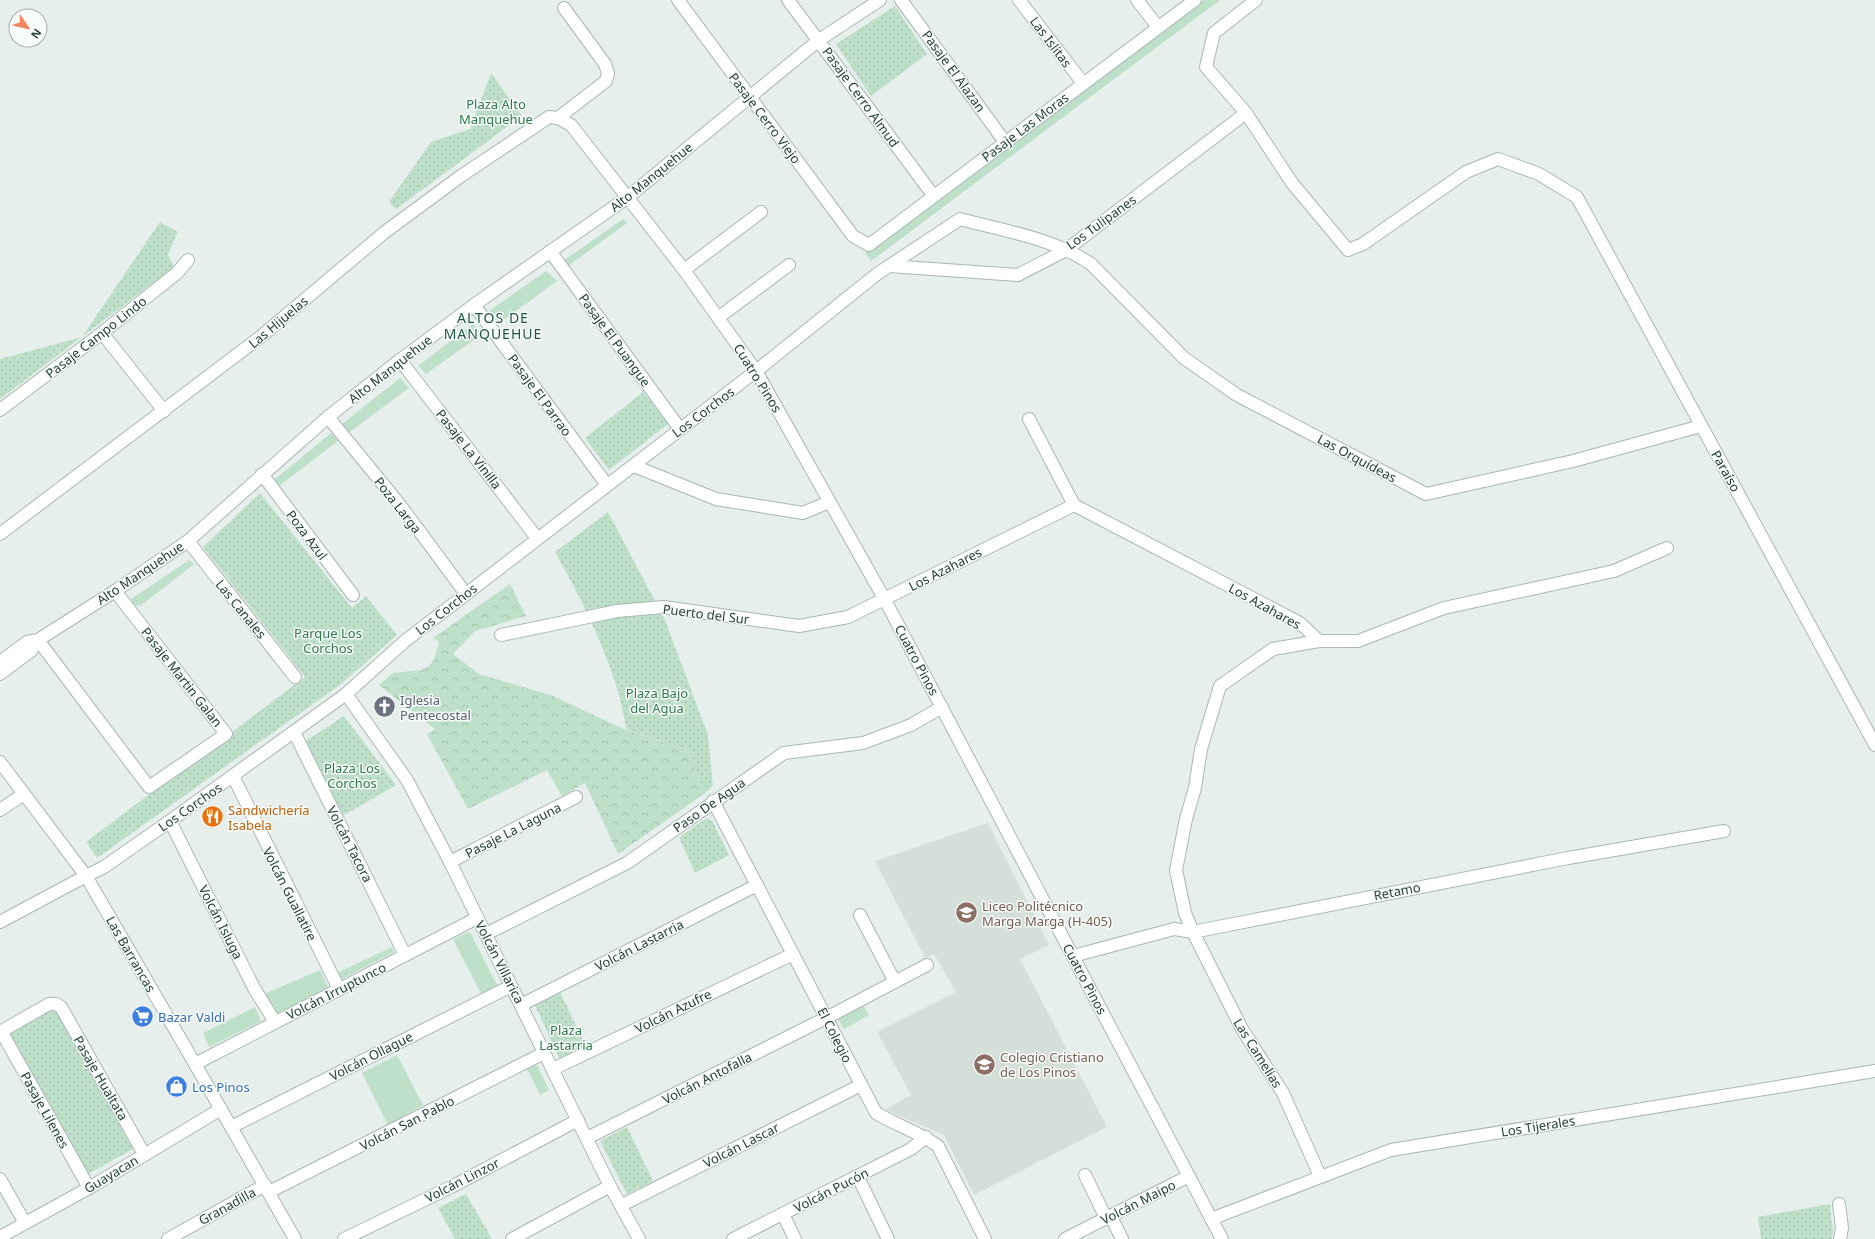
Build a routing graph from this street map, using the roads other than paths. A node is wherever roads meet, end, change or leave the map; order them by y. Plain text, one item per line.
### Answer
1 (678, 0) edge
2 (788, 0) edge
3 (880, 0) edge
4 (901, 0) edge
5 (1019, 0) edge
6 (1137, 0) edge
7 (1195, 0) edge
8 (1256, 0) edge
9 (564, 8) dead end
10 (1158, 27) junction
11 (819, 40) junction
12 (1083, 84) junction
13 (748, 96) junction
14 (1246, 113) junction
15 (558, 118) junction
16 (1005, 142) junction
17 (933, 195) junction
18 (628, 197) junction
19 (761, 212) dead end
20 (853, 236) joint
21 (1066, 250) junction
22 (550, 251) junction
23 (188, 260) dead end
24 (789, 265) dead end
25 (890, 266) junction
26 (684, 270) junction
27 (877, 274) joint
28 (474, 305) junction
29 (718, 317) junction
30 (102, 333) junction
31 (400, 360) junction
32 (756, 371) junction
33 (0, 410) edge
34 (164, 411) junction
35 (328, 417) junction
36 (1029, 419) dead end
37 (1701, 426) junction
38 (680, 429) junction
39 (634, 466) junction
40 (262, 474) junction
41 (607, 485) junction
42 (829, 502) junction
43 (1074, 505) junction
44 (0, 534) edge
45 (537, 538) junction
46 (188, 542) junction
47 (1667, 548) dead end
48 (115, 591) junction
49 (466, 594) junction
50 (353, 595) dead end
51 (885, 600) junction
52 (501, 635) dead end
53 (38, 640) junction
54 (1319, 641) junction
55 (0, 662) edge
56 (0, 674) edge
57 (295, 677) dead end
58 (346, 694) junction
59 (942, 707) junction
60 (294, 732) junction
61 (1875, 745) edge
62 (0, 762) edge
63 (233, 776) junction
64 (24, 794) junction
65 (576, 797) dead end
66 (712, 801) junction
67 (0, 810) edge
68 (170, 821) junction
69 (1724, 831) dead end
70 (450, 862) junction
71 (86, 876) junction
72 (757, 885) junction
73 (860, 915) dead end
74 (478, 918) junction
75 (0, 922) edge
76 (1193, 932) junction
77 (486, 934) junction
78 (793, 954) junction
79 (405, 956) junction
80 (1073, 956) junction
81 (927, 965) dead end
82 (895, 982) junction
83 (511, 986) junction
84 (339, 989) junction
85 (521, 1005) junction
86 (826, 1018) junction
87 (275, 1022) junction
88 (0, 1032) edge
89 (544, 1053) junction
90 (195, 1064) junction
91 (553, 1069) junction
92 (1874, 1074) edge
93 (861, 1086) junction
94 (221, 1109) junction
95 (578, 1120) junction
96 (232, 1127) junction
97 (926, 1137) junction
98 (587, 1138) junction
99 (144, 1154) junction
100 (1085, 1175) dead end
101 (1189, 1176) junction
102 (1320, 1176) junction
103 (858, 1177) junction
104 (0, 1180) edge
105 (610, 1186) junction
106 (89, 1188) junction
107 (267, 1188) junction
108 (1839, 1204) dead end
109 (622, 1205) junction
110 (783, 1214) junction
111 (1109, 1217) junction
112 (1211, 1219) junction
113 (25, 1223) junction
114 (0, 1237) edge
115 (168, 1239) edge
116 (295, 1239) edge
117 (344, 1239) edge
118 (512, 1239) edge
119 (639, 1239) edge
120 (733, 1239) edge
121 (795, 1239) edge
122 (888, 1239) edge
123 (985, 1239) edge
124 (1065, 1239) edge
125 (1122, 1239) edge
126 (1222, 1239) edge
127 (1840, 1239) edge

1 - 13 street, Pasaje Cerro Viejo
2 - 11 street, Pasaje Cerro Almud
3 - 11 street, Alto Manquehue
4 - 16 street, Pasaje El Alazan
5 - 12 street, Las Islitas
6 - 10 street
7 - 10 street, Pasaje Las Moras
8 - 14 street
9 - 15 street
10 - 12 street, Pasaje Las Moras
11 - 13 street, Alto Manquehue
11 - 17 street, Pasaje Cerro Almud
12 - 16 street, Pasaje Las Moras
13 - 18 street, Alto Manquehue
13 - 20 street, Pasaje Cerro Viejo
14 - 21 street, Los Tulipanes
14 - 37 street, Paraíso
15 - 18 street, Cuatro Pinos
15 - 34 street, Las Hijuelas
16 - 17 street, Pasaje Las Moras
17 - 20 street, Pasaje Las Moras
18 - 22 street, Alto Manquehue
18 - 26 street, Cuatro Pinos
19 - 26 street
21 - 25 street
21 - 25 street, Los Tulipanes
21 - 37 street, Las Orquídeas
22 - 28 street, Alto Manquehue
22 - 38 street, Pasaje El Puangue
23 - 30 street, Pasaje Campo Lindo
24 - 29 street
25 - 27 street, Los Tulipanes
26 - 29 street, Cuatro Pinos
27 - 32 street, Los Corchos
28 - 31 street, Alto Manquehue
28 - 41 street, Pasaje El Parrao
29 - 32 street, Cuatro Pinos
30 - 33 street, Pasaje Campo Lindo
30 - 34 street
31 - 35 street, Alto Manquehue
31 - 45 street, Pasaje La Vinilla
32 - 38 street, Los Corchos
32 - 42 street, Cuatro Pinos
34 - 44 street, Las Hijuelas
35 - 40 street, Alto Manquehue
35 - 49 street, Poza Larga
36 - 43 street
37 - 61 street, Paraíso
38 - 39 street, Los Corchos
39 - 41 street, Los Corchos
39 - 42 street
40 - 46 street, Alto Manquehue
40 - 50 street, Poza Azul
41 - 45 street, Los Corchos
42 - 51 street, Cuatro Pinos
43 - 51 street, Los Azahares
43 - 54 street, Los Azahares
45 - 49 street, Los Corchos
46 - 48 street, Alto Manquehue
46 - 57 street, Las Canales
47 - 54 street
48 - 53 street, Alto Manquehue
48 - 53 street, Pasaje Martin Galan
49 - 58 street, Los Corchos
51 - 52 street, Puerto del Sur
51 - 59 street, Cuatro Pinos
53 - 55 street, Alto Manquehue
53 - 56 street, Alto Manquehue
54 - 76 street, Las Camelias
58 - 60 street, Los Corchos
58 - 70 street, Volcán Villarica
59 - 66 street, Paso De Agua
59 - 80 street, Cuatro Pinos
60 - 63 street, Los Corchos
60 - 79 street, Volcán Tacora
62 - 64 street, Las Barrancas
63 - 68 street, Los Corchos
63 - 84 street, Volcán Guallatire
64 - 67 street
64 - 71 street, Las Barrancas
65 - 70 street, Pasaje La Laguna
66 - 72 street, El Colegio
66 - 77 street, Paso De Agua
68 - 71 street, Los Corchos
68 - 87 street, Volcán Isluga
69 - 76 street, Retamo
70 - 74 street, Volcán Villarica
71 - 75 street, Los Corchos
71 - 90 street, Las Barrancas
72 - 78 street, El Colegio
72 - 85 street, Volcán Lastarria
73 - 82 street
74 - 77 street, Volcán Villarica
74 - 79 street, Volcán Irruptunco
76 - 80 street, Retamo
76 - 102 street, Las Camelias
77 - 83 street, Volcán Villarica
78 - 86 street, El Colegio
78 - 91 street, Volcán Azufre
79 - 84 street, Volcán Irruptunco
80 - 101 street, Cuatro Pinos
81 - 82 street, Volcán Antofalla
82 - 86 street, Volcán Antofalla
83 - 85 street, Volcán Villarica
83 - 96 street, Volcán Ollague
84 - 87 street, Volcán Irruptunco
85 - 89 street, Volcán Villarica
86 - 93 street, El Colegio
86 - 98 street, Volcán Antofalla
87 - 90 street, Volcán Irruptunco
88 - 99 street, Pasaje Hualtata
88 - 106 street, Pasaje Lilenes
89 - 91 street, Volcán Villarica
89 - 107 street, Volcán San Pablo
90 - 94 street, Las Barrancas
91 - 95 street, Volcán Villarica
92 - 102 street, Los Tijerales
93 - 97 street, El Colegio
93 - 109 street, Volcán Lascar
94 - 96 street, Las Barrancas
94 - 99 street, Guayacan
95 - 98 street, Volcán Villarica
95 - 117 street, Volcán Linzor
96 - 107 street, Las Barrancas
97 - 103 street, Volcán Pucón
97 - 123 street, El Colegio
98 - 105 street, Volcán Villarica
99 - 106 street, Guayacan
100 - 111 street
101 - 111 street, Volcán Maipo
101 - 112 street, Cuatro Pinos
102 - 112 street, Los Tijerales
103 - 110 street, Volcán Pucón
103 - 122 street
104 - 113 street
105 - 109 street, Volcán Villarica
105 - 118 street
106 - 113 street, Guayacan
107 - 115 street, Granadilla
107 - 116 street, Las Barrancas
108 - 127 street
109 - 119 street, Volcán Villarica
110 - 120 street, Volcán Pucón
110 - 121 street
111 - 124 street, Volcán Maipo
111 - 125 street
112 - 126 street, Cuatro Pinos
113 - 114 street, Guayacan

